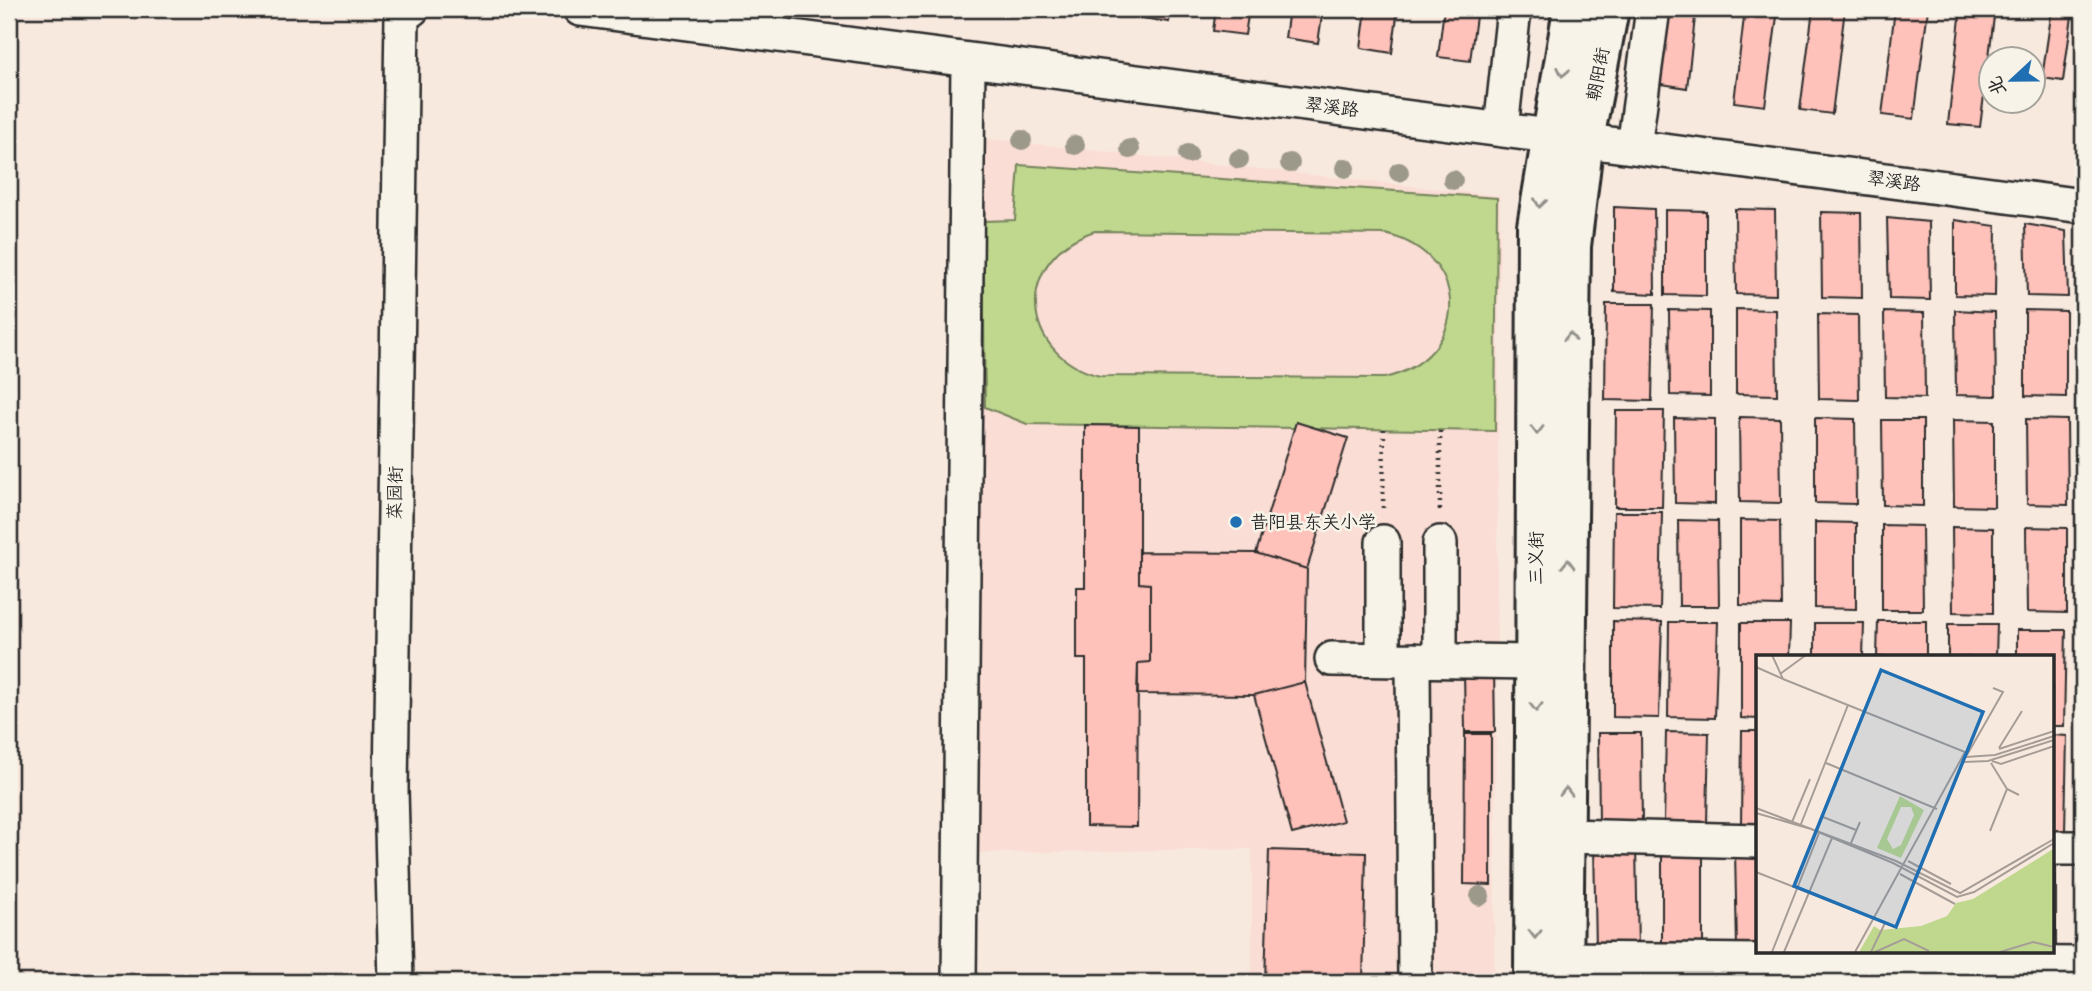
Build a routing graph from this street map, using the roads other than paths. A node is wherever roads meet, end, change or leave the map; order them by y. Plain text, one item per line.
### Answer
1 (412, 9) edge
2 (580, 9) edge
3 (1514, 9) edge
4 (1573, 9) edge
5 (1609, 9) edge
6 (1653, 9) edge
7 (968, 61) junction
8 (1501, 129) junction
9 (1567, 137) junction
10 (1634, 146) junction
11 (2083, 206) edge
12 (1383, 542) road end
13 (1440, 543) road end
14 (1332, 659) dead end
15 (1412, 660) junction
16 (1536, 662) junction
17 (1565, 836) junction
18 (1756, 841) edge
19 (2054, 848) edge
20 (2083, 848) edge
21 (2083, 964) edge
22 (1563, 970) edge
23 (1415, 981) edge
24 (396, 982) edge
25 (960, 982) edge
26 (1535, 982) edge

1 - 24 street, 菜园街
2 - 7 street, 翠溪路
3 - 8 street
4 -> 9 main road, 朝阳街
5 - 9 main road, 朝阳街
6 - 10 street
7 - 8 street, 翠溪路
7 - 25 street
8 - 9 street, 翠溪路
9 - 10 street, 翠溪路
9 -> 16 main road, 三义街
17 -> 9 main road, 三义街
10 - 11 street, 翠溪路
12 - 15 street
13 - 15 street
14 - 15 street
15 - 16 street
15 - 23 street
16 -> 26 main road, 三义街
17 - 18 street
17 - 22 main road, 三义街
19 - 20 street
21 - 22 street

